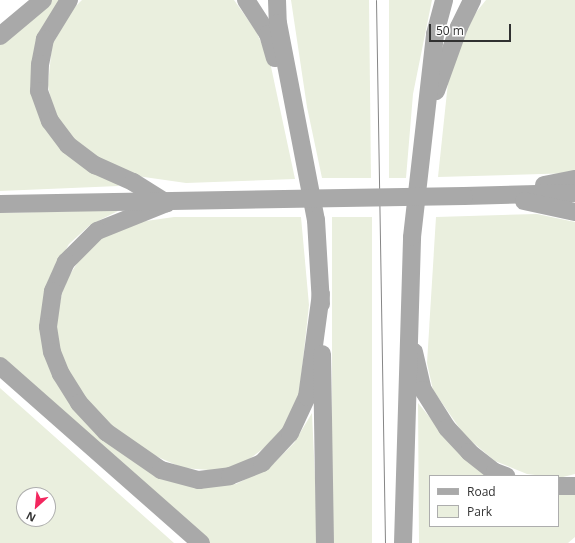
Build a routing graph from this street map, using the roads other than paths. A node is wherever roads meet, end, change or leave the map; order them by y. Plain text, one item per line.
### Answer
1 (42, 0) edge
2 (69, 0) edge
3 (246, 0) edge
4 (277, 0) edge
5 (444, 0) edge
6 (472, 0) edge
7 (0, 36) edge
8 (425, 122) junction
9 (302, 147) junction
10 (575, 179) edge
11 (575, 193) edge
12 (488, 194) junction
13 (167, 203) junction
14 (0, 204) edge
15 (575, 212) edge
16 (321, 294) junction
17 (408, 326) junction
18 (0, 366) edge
19 (503, 475) edge
20 (559, 486) edge
21 (575, 486) edge
22 (201, 543) edge
23 (325, 543) edge
24 (403, 543) edge

1 - 7 main road
2 - 13 main road
3 - 9 main road
4 - 9 main road
5 - 8 main road
6 - 8 main road
8 - 17 main road
9 - 16 main road
10 - 12 main road
11 - 12 main road
12 - 13 main road, bridge
12 - 15 main road
13 - 14 main road
13 - 16 main road
16 - 23 main road
17 - 19 main road
17 - 24 main road
18 - 22 main road
20 - 21 main road

